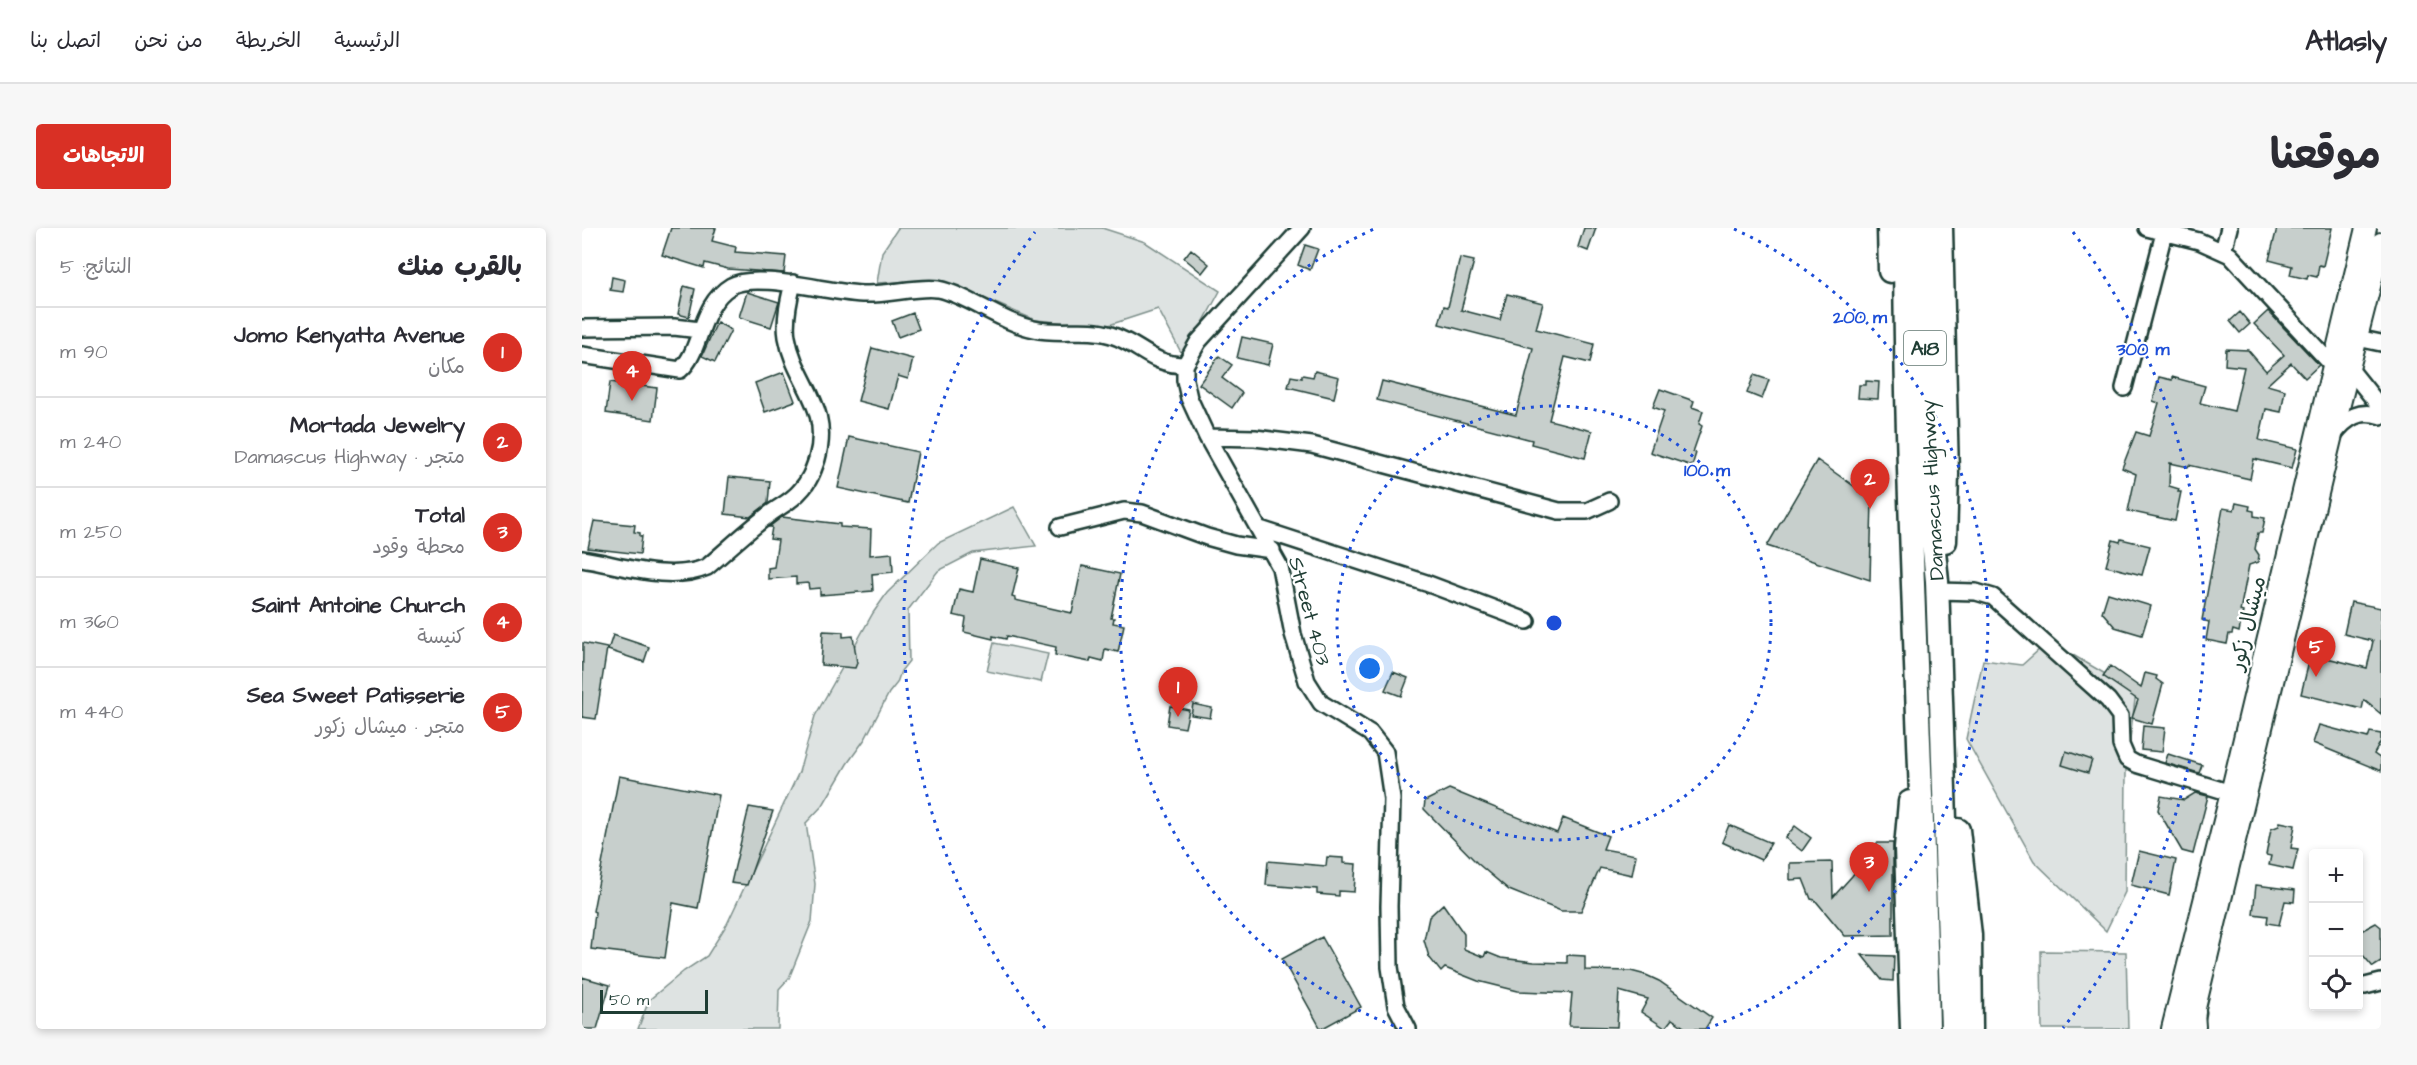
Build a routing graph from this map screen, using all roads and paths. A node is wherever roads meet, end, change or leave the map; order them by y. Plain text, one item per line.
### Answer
1 (1302, 228) edge
2 (1890, 228) edge
3 (1905, 228) edge
4 (1923, 228) edge
5 (1941, 228) edge
6 (2147, 228) edge
7 (2229, 228) edge
8 (2366, 228) edge
9 (2164, 233) junction
10 (2380, 250) edge
11 (2223, 251) junction
12 (793, 283) junction
13 (582, 328) edge
14 (700, 330) junction
15 (2357, 338) junction
16 (2381, 342) edge
17 (582, 355) edge
18 (1185, 365) junction
19 (2341, 368) junction
20 (2124, 388) dead end
21 (2381, 408) edge
22 (2381, 416) edge
23 (1207, 437) junction
24 (2331, 439) junction
25 (1918, 465) junction
26 (1609, 501) dead end
27 (1060, 527) dead end
28 (1260, 529) junction
29 (1272, 550) junction
30 (582, 559) edge
31 (1937, 586) junction
32 (1914, 606) junction
33 (1527, 621) dead end
34 (1920, 751) junction
35 (1944, 752) junction
36 (2231, 793) junction
37 (2381, 982) edge
38 (2365, 986) dead end
39 (2193, 1023) edge
40 (1408, 1029) edge
41 (1912, 1029) edge
42 (1928, 1029) edge
43 (1952, 1029) edge
44 (1971, 1029) edge
45 (2172, 1029) edge

1 - 18 street
2 - 32 highway
3 - 25 highway, Damascus Highway / A18
4 - 25 highway, Damascus Highway / A18
5 - 31 highway
6 - 9 street
7 - 11 street
8 - 19 main road, ميشال زكور
9 - 11 street
9 - 20 street
10 - 15 main road, ميشال زكور
11 - 19 street
12 - 14 street
12 - 18 street
12 - 30 street
13 - 14 street
14 - 17 street
15 - 16 street
15 - 19 main road, ميشال زكور
18 - 23 street, Street 403
19 - 21 street
19 - 24 main road, ميشال زكور
19 - 36 main road, ميشال زكور
22 - 24 street
23 - 26 street
23 - 28 street, Street 403
24 - 39 main road, ميشال زكور
25 - 31 highway, Damascus Highway / A18
25 - 32 highway, Damascus Highway / A18
27 - 29 street
28 - 29 street, Street 403
28 - 33 street
29 - 40 street, Street 403
31 - 35 highway, Damascus Highway / A18
31 - 36 street
32 - 34 highway, Damascus Highway / A18
34 - 41 highway
34 - 42 highway
35 - 43 highway
35 - 44 highway
36 - 45 main road, ميشال زكور
37 - 38 street

